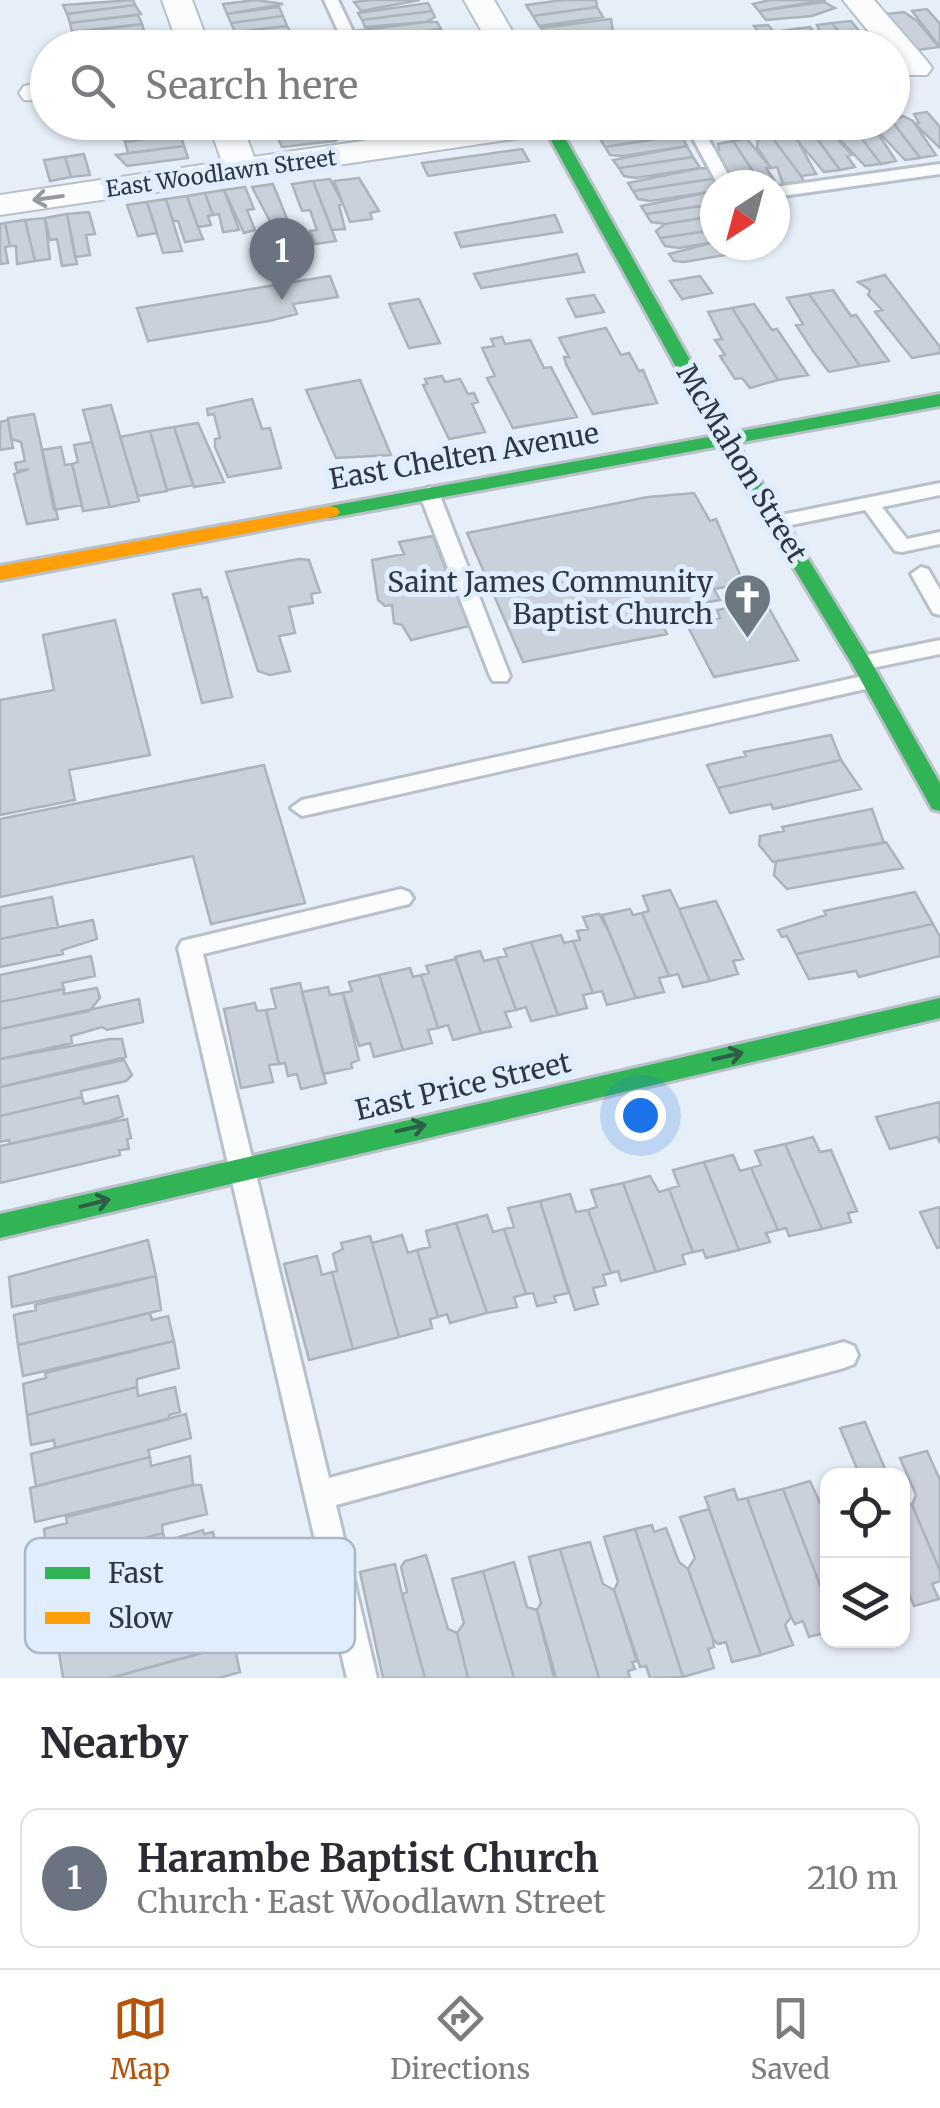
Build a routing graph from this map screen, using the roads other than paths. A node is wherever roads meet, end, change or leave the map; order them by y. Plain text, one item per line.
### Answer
1 (178, 0) edge
2 (330, 0) edge
3 (480, 0) edge
4 (858, 0) edge
5 (189, 30) edge
6 (345, 30) edge
7 (497, 30) edge
8 (884, 30) edge
9 (231, 140) edge
10 (372, 140) edge
11 (561, 140) edge
12 (700, 140) edge
13 (940, 169) edge
14 (242, 170) junction
15 (717, 170) edge
16 (790, 190) edge
17 (0, 205) edge
18 (940, 400) edge
19 (724, 438) junction
20 (940, 489) edge
21 (428, 493) junction
22 (869, 503) junction
23 (776, 522) junction
24 (940, 538) edge
25 (0, 573) edge
26 (922, 574) dead end
27 (940, 608) edge
28 (940, 647) edge
29 (867, 672) junction
30 (500, 676) dead end
31 (940, 802) edge
32 (302, 808) dead end
33 (400, 898) dead end
34 (940, 1008) edge
35 (242, 1166) junction
36 (0, 1226) edge
37 (844, 1355) dead end
38 (320, 1496) junction
39 (330, 1538) edge
40 (355, 1648) edge
41 (362, 1678) edge

1 - 5 street
2 - 6 lane
3 - 7 street
4 - 8 street
9 - 14 street
10 - 14 street, East Woodlawn Street
11 - 19 street, McMahon Street
12 - 15 lane
13 - 16 lane
14 -> 17 street, East Woodlawn Street
18 - 19 street, East Chelten Avenue
19 - 21 street, East Chelten Avenue
19 - 23 street, McMahon Street
20 - 22 lane
21 - 25 street, East Chelten Avenue
21 - 30 lane
22 - 23 lane
22 - 24 lane
23 - 29 street, McMahon Street
26 - 27 lane
28 - 29 lane
29 - 31 street, McMahon Street
29 - 32 lane
33 - 35 lane
35 -> 34 street, East Price Street
36 -> 35 street, East Price Street
35 - 38 lane
37 - 38 lane
38 - 39 lane
40 - 41 lane

